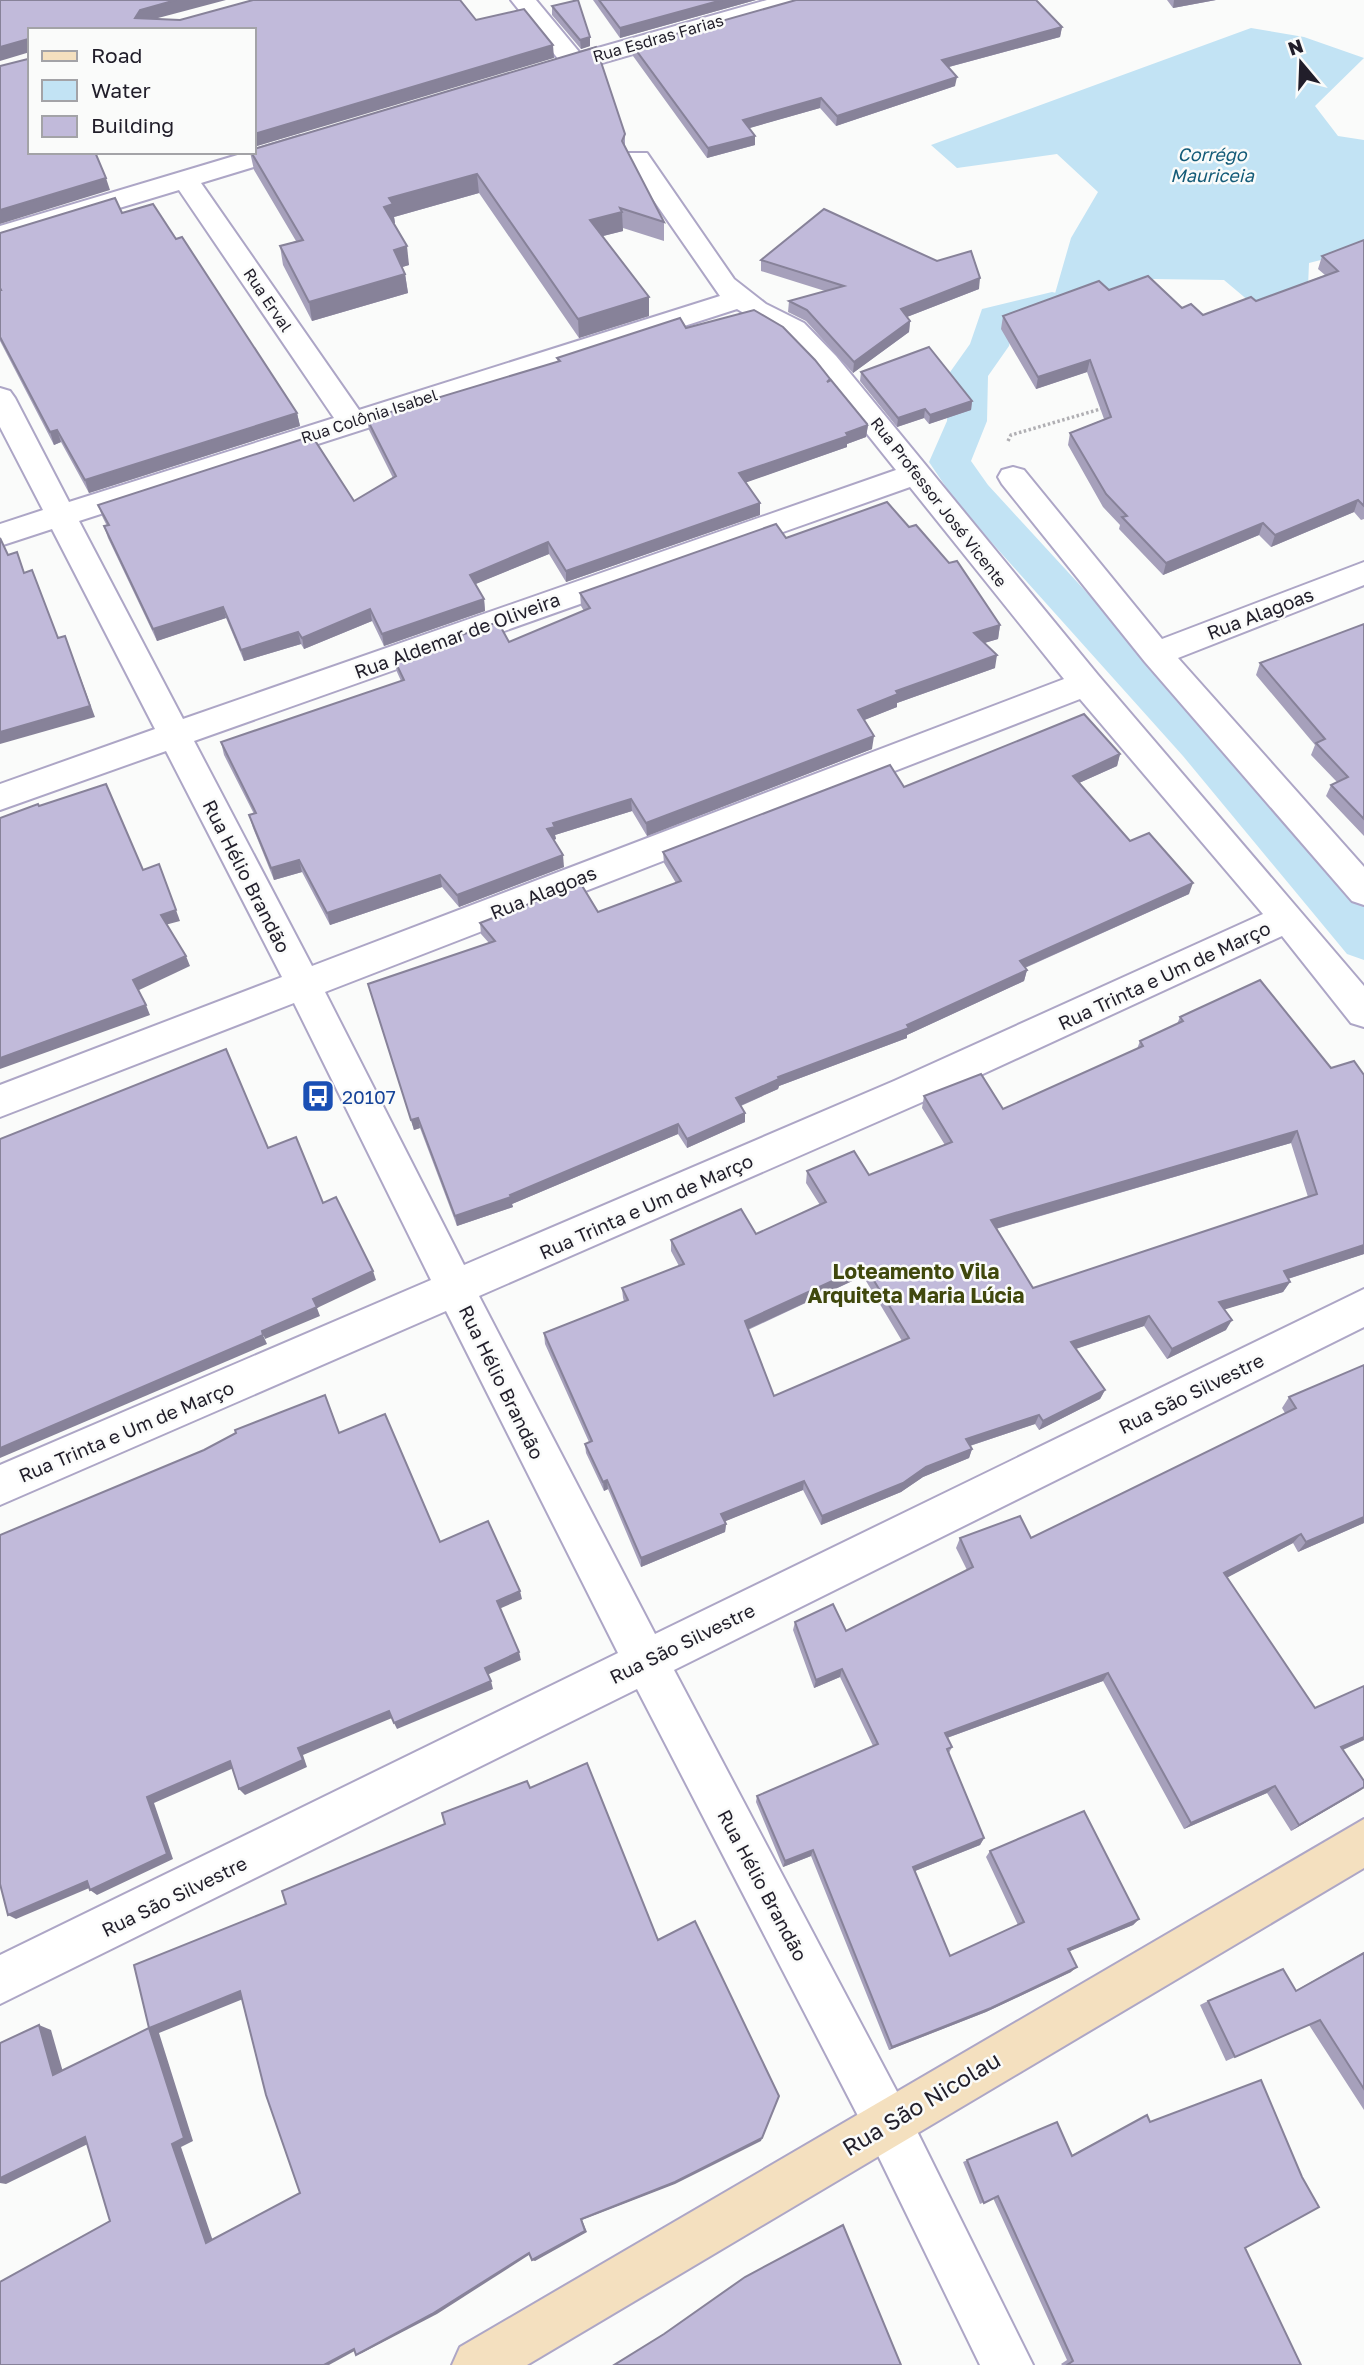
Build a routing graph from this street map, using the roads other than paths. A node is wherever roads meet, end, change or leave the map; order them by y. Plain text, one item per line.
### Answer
1 (523, 0) edge
2 (794, 0) edge
3 (574, 62) junction
4 (520, 78) edge
5 (319, 139) edge
6 (638, 159) dead end
7 (186, 178) junction
8 (0, 235) edge
9 (739, 299) junction
10 (0, 398) edge
11 (351, 421) junction
12 (915, 474) junction
13 (1013, 477) road end
14 (61, 516) junction
15 (0, 535) edge
16 (1364, 573) edge
17 (1156, 654) junction
18 (1086, 684) junction
19 (176, 737) junction
20 (0, 797) edge
21 (1364, 890) edge
22 (1288, 918) junction
23 (304, 986) junction
24 (1364, 1012) edge
25 (0, 1101) edge
26 (456, 1290) junction
27 (1364, 1307) edge
28 (0, 1485) edge
29 (646, 1661) junction
30 (1364, 1842) edge
31 (0, 1980) edge
32 (887, 2122) junction
33 (478, 2365) edge
34 (1007, 2365) edge

1 - 3 street
2 - 3 street, Rua Esdras Farias
3 - 4 street, Rua Esdras Farias
5 - 7 street
6 - 9 street, Rua Professor José Vicente
7 - 8 street
7 - 11 street, Rua Erval
9 - 11 street, Rua Colônia Isabel
9 - 12 street, Rua Professor José Vicente
10 - 14 street, Rua Hélio Brandão
11 - 14 street, Rua Colônia Isabel
12 - 18 street, Rua Professor José Vicente
12 - 19 street, Rua Aldemar de Oliveira
13 - 17 street
14 - 15 street, Rua Colônia Isabel
14 - 19 street, Rua Hélio Brandão
16 - 17 street, Rua Alagoas
17 - 21 street
18 - 22 street, Rua Professor José Vicente
18 - 23 street, Rua Alagoas
19 - 20 street, Rua Aldemar de Oliveira
19 - 23 street, Rua Hélio Brandão
22 - 24 street, Rua Professor José Vicente
22 - 26 street, Rua Trinta e Um de Março
23 - 25 street, Rua Alagoas
23 - 26 street, Rua Hélio Brandão
26 - 28 street, Rua Trinta e Um de Março
26 - 29 street, Rua Hélio Brandão
27 - 29 street, Rua São Silvestre
29 - 31 street, Rua São Silvestre
29 - 32 street, Rua Hélio Brandão
30 - 32 main road, Rua São Nicolau
32 - 33 main road, Rua São Nicolau
32 - 34 street, Rua Hélio Brandão

